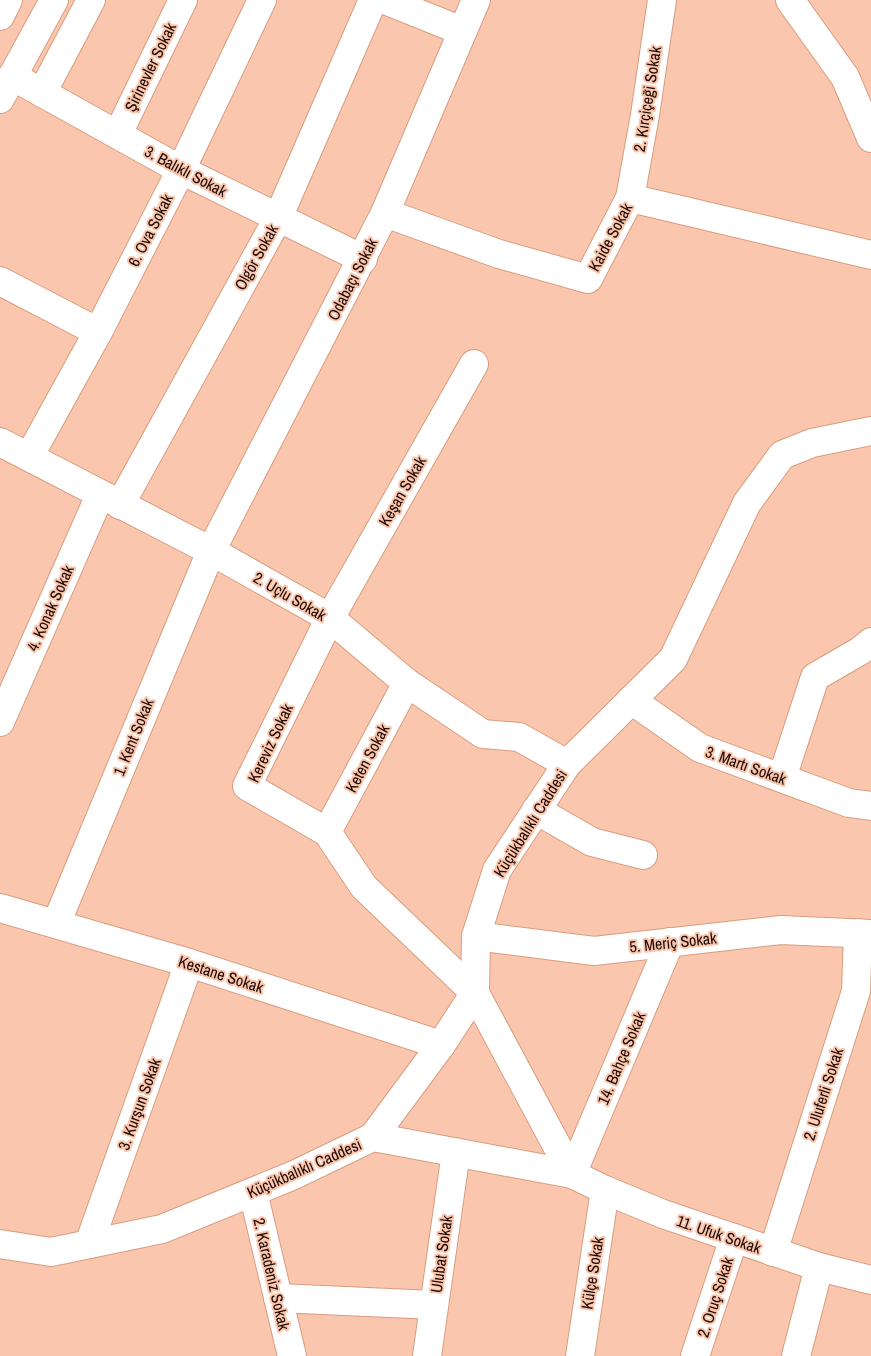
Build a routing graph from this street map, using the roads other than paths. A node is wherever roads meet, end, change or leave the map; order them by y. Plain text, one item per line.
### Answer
1 (8, 0) edge
2 (54, 0) edge
3 (91, 0) edge
4 (183, 0) edge
5 (262, 0) edge
6 (373, 0) edge
7 (385, 0) edge
8 (476, 0) edge
9 (662, 0) edge
10 (790, 0) edge
11 (0, 16) edge
12 (462, 31) junction
13 (6, 88) edge
14 (42, 93) junction
15 (118, 134) junction
16 (871, 138) edge
17 (181, 170) junction
18 (630, 198) junction
19 (385, 214) junction
20 (278, 218) junction
21 (871, 256) edge
22 (363, 259) junction
23 (0, 281) edge
24 (98, 332) junction
25 (474, 364) dead end
26 (871, 431) edge
27 (9, 452) edge
28 (110, 500) junction
29 (211, 551) junction
30 (330, 618) junction
31 (871, 642) edge
32 (407, 683) junction
33 (631, 700) junction
34 (0, 722) edge
35 (567, 764) junction
36 (782, 778) junction
37 (871, 806) edge
38 (536, 810) junction
39 (327, 832) junction
40 (643, 855) dead end
41 (0, 908) edge
42 (56, 924) junction
43 (865, 934) edge
44 (476, 936) junction
45 (670, 942) junction
46 (188, 964) junction
47 (475, 993) junction
48 (441, 1045) junction
49 (373, 1137) junction
50 (456, 1152) junction
51 (572, 1174) junction
52 (605, 1190) junction
53 (253, 1192) junction
54 (734, 1238) junction
55 (0, 1244) edge
56 (89, 1244) junction
57 (773, 1252) junction
58 (819, 1267) junction
59 (871, 1280) edge
60 (278, 1298) junction
61 (434, 1305) junction
62 (292, 1356) edge
63 (427, 1356) edge
64 (580, 1356) edge
65 (695, 1356) edge
66 (796, 1356) edge

1 - 11 street
2 - 13 street
3 - 14 street
4 - 15 street, Şirinevler Sokak
5 - 17 street, 6. Ova Sokak
6 - 20 street, Olgör Sokak
7 - 12 street
8 - 12 street, Odabaçı Sokak
9 - 18 street, 2. Kırçiçeği Sokak
10 - 16 street
12 - 19 street, Odabaçı Sokak
13 - 14 street, 3. Balıklı Sokak
14 - 15 street, 3. Balıklı Sokak
15 - 17 street, 3. Balıklı Sokak
17 - 20 street, 3. Balıklı Sokak
17 - 24 street, 6. Ova Sokak
18 - 19 street, Kaide Sokak
18 - 21 street, Kaide Sokak
19 - 22 street, Odabaçı Sokak
20 - 22 street, 3. Balıklı Sokak
20 - 28 street, Olgör Sokak
22 - 29 street, Odabaçı Sokak
23 - 24 street
24 - 27 street, 6. Ova Sokak
25 - 30 street, Keşan Sokak
26 - 33 street, Küçükbalıklı Caddesi
27 - 28 street, 2. Uçlu Sokak
28 - 29 street, 2. Uçlu Sokak
28 - 34 street, 4. Konak Sokak
29 - 30 street, 2. Uçlu Sokak
29 - 42 street, 1. Kent Sokak
30 - 32 street, 2. Uçlu Sokak
30 - 39 street, Kereviz Sokak
31 - 36 street
32 - 35 street, 2. Uçlu Sokak
32 - 39 street, Keten Sokak
33 - 35 street, Küçükbalıklı Caddesi
33 - 36 street, 3. Martı Sokak
35 - 38 street, Küçükbalıklı Caddesi
36 - 37 street, 3. Martı Sokak
38 - 40 street
38 - 44 street, Küçükbalıklı Caddesi
39 - 47 street
41 - 42 street, Kestane Sokak
42 - 46 street, Kestane Sokak
43 - 45 street, 5. Meriç Sokak
43 - 57 street, 2. Uluferli Sokak
44 - 45 street, 5. Meriç Sokak
44 - 47 street, Küçükbalıklı Caddesi
45 - 51 street, 14. Bahçe Sokak
46 - 48 street, Kestane Sokak
46 - 56 street, 3. Kurşun Sokak
47 - 48 street, Küçükbalıklı Caddesi
47 - 51 street
48 - 49 street, Küçükbalıklı Caddesi
49 - 50 street, 11. Ufuk Sokak
49 - 53 street, Küçükbalıklı Caddesi
50 - 51 street, 11. Ufuk Sokak
50 - 61 street, Ulubat Sokak
51 - 52 street, 11. Ufuk Sokak
52 - 54 street, 11. Ufuk Sokak
52 - 64 street, Külçe Sokak
53 - 56 street, Küçükbalıklı Caddesi
53 - 60 street, 2. Karadeniz Sokak
54 - 57 street, 11. Ufuk Sokak
54 - 65 street, 2. Oruç Sokak
55 - 56 street, Küçükbalıklı Caddesi
57 - 58 street, 11. Ufuk Sokak
58 - 59 street, 11. Ufuk Sokak
58 - 66 street
60 - 61 street
60 - 62 street, 2. Karadeniz Sokak
61 - 63 street, Ulubat Sokak

